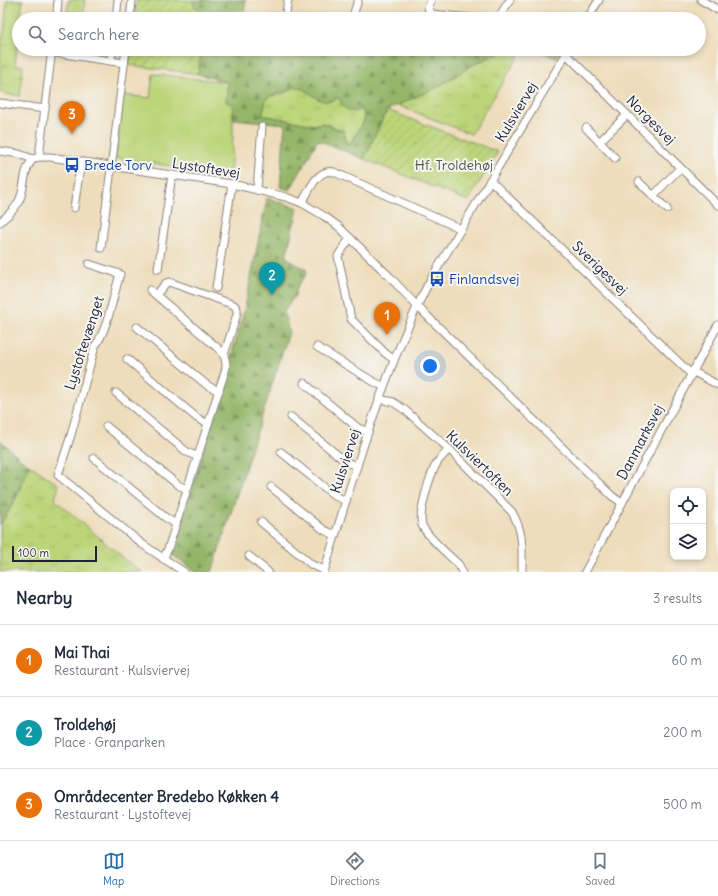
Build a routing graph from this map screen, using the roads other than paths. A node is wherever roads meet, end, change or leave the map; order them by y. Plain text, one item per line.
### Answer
1 (58, 0) edge
2 (118, 0) edge
3 (132, 0) edge
4 (288, 0) edge
5 (358, 0) edge
6 (431, 0) edge
7 (510, 0) edge
8 (599, 0) edge
9 (701, 0) edge
10 (718, 10) edge
11 (56, 12) edge
12 (117, 12) edge
13 (131, 12) edge
14 (286, 12) edge
15 (354, 12) edge
16 (431, 12) edge
17 (502, 12) edge
18 (591, 12) edge
19 (50, 56) edge
20 (81, 56) edge
21 (111, 56) edge
22 (125, 56) edge
23 (565, 56) edge
24 (573, 56) edge
25 (111, 61) junction
26 (124, 63) junction
27 (0, 103) edge
28 (45, 109) junction
29 (627, 115) junction
30 (262, 127) dead end
31 (586, 128) dead end
32 (599, 142) junction
33 (0, 151) edge
34 (36, 158) junction
35 (615, 158) dead end
36 (81, 161) junction
37 (112, 166) junction
38 (680, 168) junction
39 (172, 175) junction
40 (490, 180) junction
41 (639, 182) dead end
42 (232, 184) junction
43 (257, 189) junction
44 (653, 196) junction
45 (302, 203) junction
46 (718, 205) edge
47 (74, 208) dead end
48 (667, 210) dead end
49 (0, 222) edge
50 (461, 229) junction
51 (350, 238) junction
52 (102, 248) dead end
53 (89, 264) dead end
54 (158, 269) dead end
55 (216, 288) dead end
56 (417, 306) junction
57 (718, 325) edge
58 (137, 326) dead end
59 (317, 347) dead end
60 (224, 355) junction
61 (127, 359) dead end
62 (393, 359) junction
63 (692, 373) junction
64 (304, 383) dead end
65 (718, 385) edge
66 (384, 386) junction
67 (219, 391) junction
68 (116, 393) dead end
69 (379, 399) junction
70 (291, 417) dead end
71 (208, 424) junction
72 (106, 426) dead end
73 (368, 431) junction
74 (449, 449) junction
75 (281, 452) dead end
76 (198, 457) junction
77 (94, 458) dead end
78 (357, 466) junction
79 (271, 487) dead end
80 (187, 489) junction
81 (346, 501) junction
82 (622, 503) junction
83 (261, 522) dead end
84 (176, 524) junction
85 (335, 535) junction
86 (249, 556) dead end
87 (163, 559) junction
88 (324, 571) edge
89 (184, 572) edge
90 (268, 572) edge
91 (462, 572) edge
92 (522, 572) edge
93 (585, 572) edge

1 - 11 street
2 - 12 street
3 - 13 street
4 - 14 street
5 - 15 street
6 - 16 street
7 - 17 street
8 - 18 street
9 - 10 street
19 - 28 street
20 - 25 street
21 - 25 street
22 - 26 street
23 - 40 street, Kulsviervej
24 - 29 street, Norgesvej
25 - 26 street
26 - 37 street
27 - 28 street
28 - 34 street
29 - 32 street
29 - 38 street, Norgesvej
30 - 43 street
31 - 32 street
32 - 35 street
33 - 34 street, Lystoftevej
34 - 36 street, Lystoftevej
34 - 49 street
36 - 37 street, Lystoftevej
36 - 47 street
37 - 39 street, Lystoftevej
37 - 52 street
38 - 44 street
38 - 46 street, Norgesvej
39 - 42 street, Lystoftevej
39 - 54 street
40 - 50 street, Kulsviervej
40 - 63 street, Sverigesvej
41 - 44 street
42 - 43 street, Lystoftevej
42 - 55 street
43 - 45 street, Lystoftevej
44 - 48 street
45 - 50 street
45 - 51 street, Lystoftevej
50 - 56 street, Kulsviervej
51 - 56 street, Lystoftevej
51 - 62 street
53 - 87 street, Lystoftevænget
56 - 62 street, Kulsviervej
56 - 82 street
57 - 63 street, Danmarksvej
58 - 67 street
59 - 66 street
60 - 60 street
60 - 67 street
61 - 71 street
62 - 66 street, Kulsviervej
63 - 65 street, Sverigesvej
63 - 82 street, Danmarksvej
64 - 73 street
66 - 69 street, Kulsviervej
67 - 71 street
68 - 76 street
69 - 73 street, Kulsviervej
69 - 74 street, Kulsviertoften
70 - 78 street
71 - 76 street
72 - 80 street
73 - 78 street, Kulsviervej
74 - 91 street
74 - 92 street, Kulsviertoften
75 - 81 street
76 - 80 street
77 - 84 street
78 - 81 street, Kulsviervej
79 - 85 street
80 - 84 street
81 - 85 street, Kulsviervej
82 - 93 street, Danmarksvej
83 - 88 street
84 - 87 street
85 - 88 street, Kulsviervej
86 - 90 street
87 - 89 street

